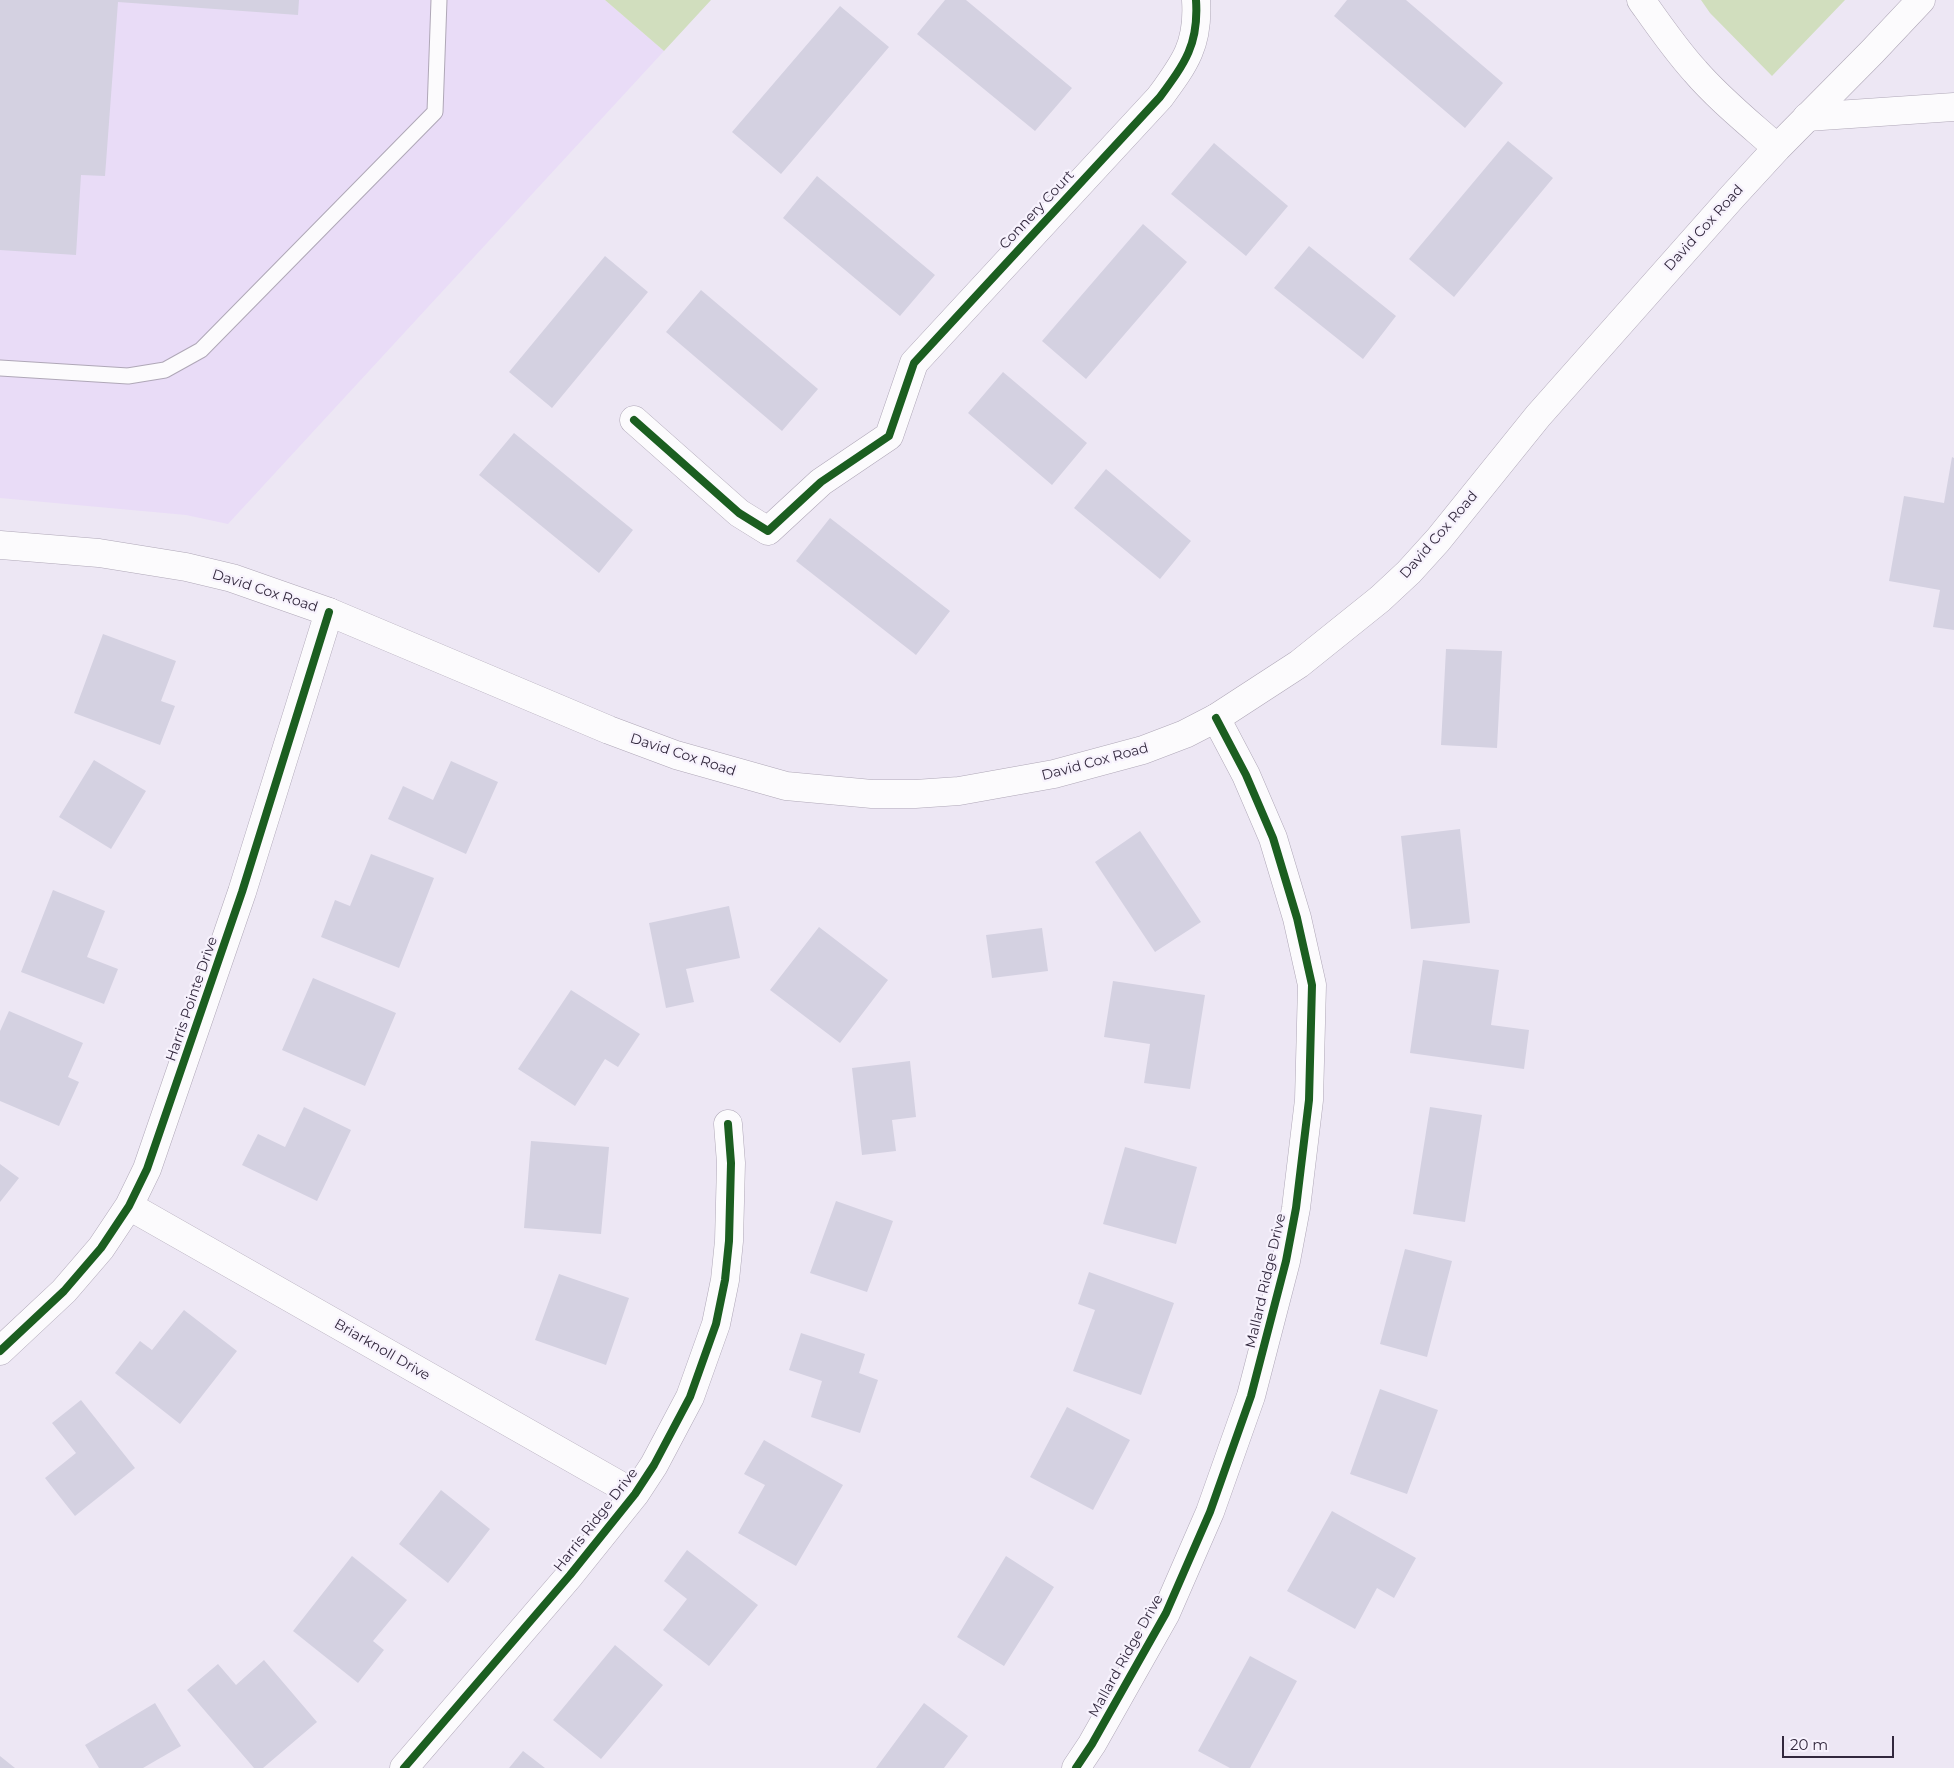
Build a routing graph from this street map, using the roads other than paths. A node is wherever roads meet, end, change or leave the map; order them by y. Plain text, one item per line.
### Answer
1 (439, 0) edge
2 (1196, 0) edge
3 (1641, 0) edge
4 (1921, 0) edge
5 (1954, 107) edge
6 (1808, 116) junction
7 (1777, 148) junction
8 (0, 368) edge
9 (634, 420) dead end
10 (0, 545) edge
11 (329, 612) junction
12 (1216, 718) junction
13 (728, 1124) dead end
14 (129, 1206) junction
15 (0, 1351) edge
16 (635, 1494) junction
17 (404, 1768) edge
18 (1076, 1768) edge

1 - 8 lane
2 - 9 street, Connery Court
3 - 7 street
4 - 6 street, David Cox Road
5 - 6 street
6 - 7 street, David Cox Road
7 - 12 street, David Cox Road
10 - 11 street, David Cox Road
11 - 12 street, David Cox Road
11 - 14 street, Harris Pointe Drive
12 - 18 street, Mallard Ridge Drive
13 - 16 street, Harris Ridge Drive
14 - 15 street, Harris Pointe Drive
14 - 16 street, Briarknoll Drive
16 - 17 street, Harris Ridge Drive

